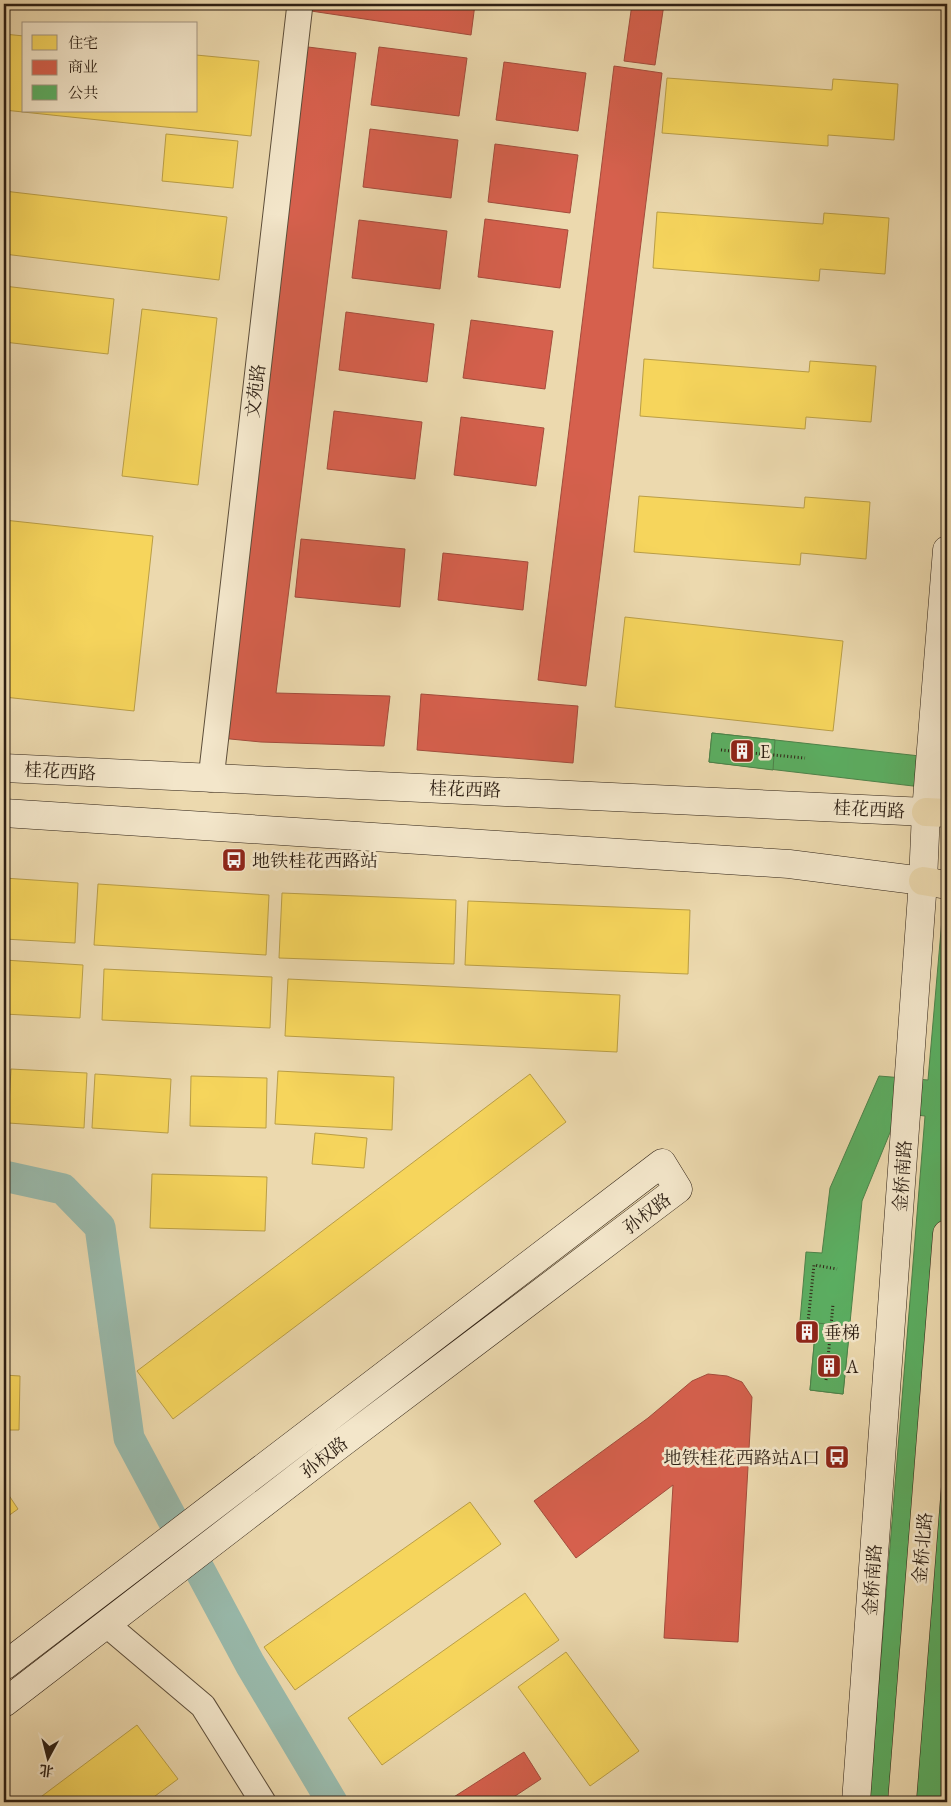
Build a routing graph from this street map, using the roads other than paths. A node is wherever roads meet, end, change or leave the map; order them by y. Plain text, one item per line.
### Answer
1 (300, 4) edge
2 (947, 550) edge
3 (4, 768) edge
4 (210, 779) junction
5 (936, 812) edge
6 (4, 814) edge
7 (935, 883) edge
8 (947, 1234) edge
9 (106, 1624) junction
10 (4, 1666) edge
11 (4, 1704) edge
12 (263, 1802) edge
13 (856, 1802) edge
14 (902, 1802) edge

1 - 4 street, 文苑路
2 - 5 main road, 金桥南路
3 - 4 main road, 桂花西路
4 - 5 main road, 桂花西路
5 - 7 main road, 金桥南路
6 - 7 main road
7 - 13 main road, 金桥南路
8 - 14 main road, 金桥北路
9 - 10 main road, 孙权路
9 - 11 main road, 孙权路
9 - 12 street

